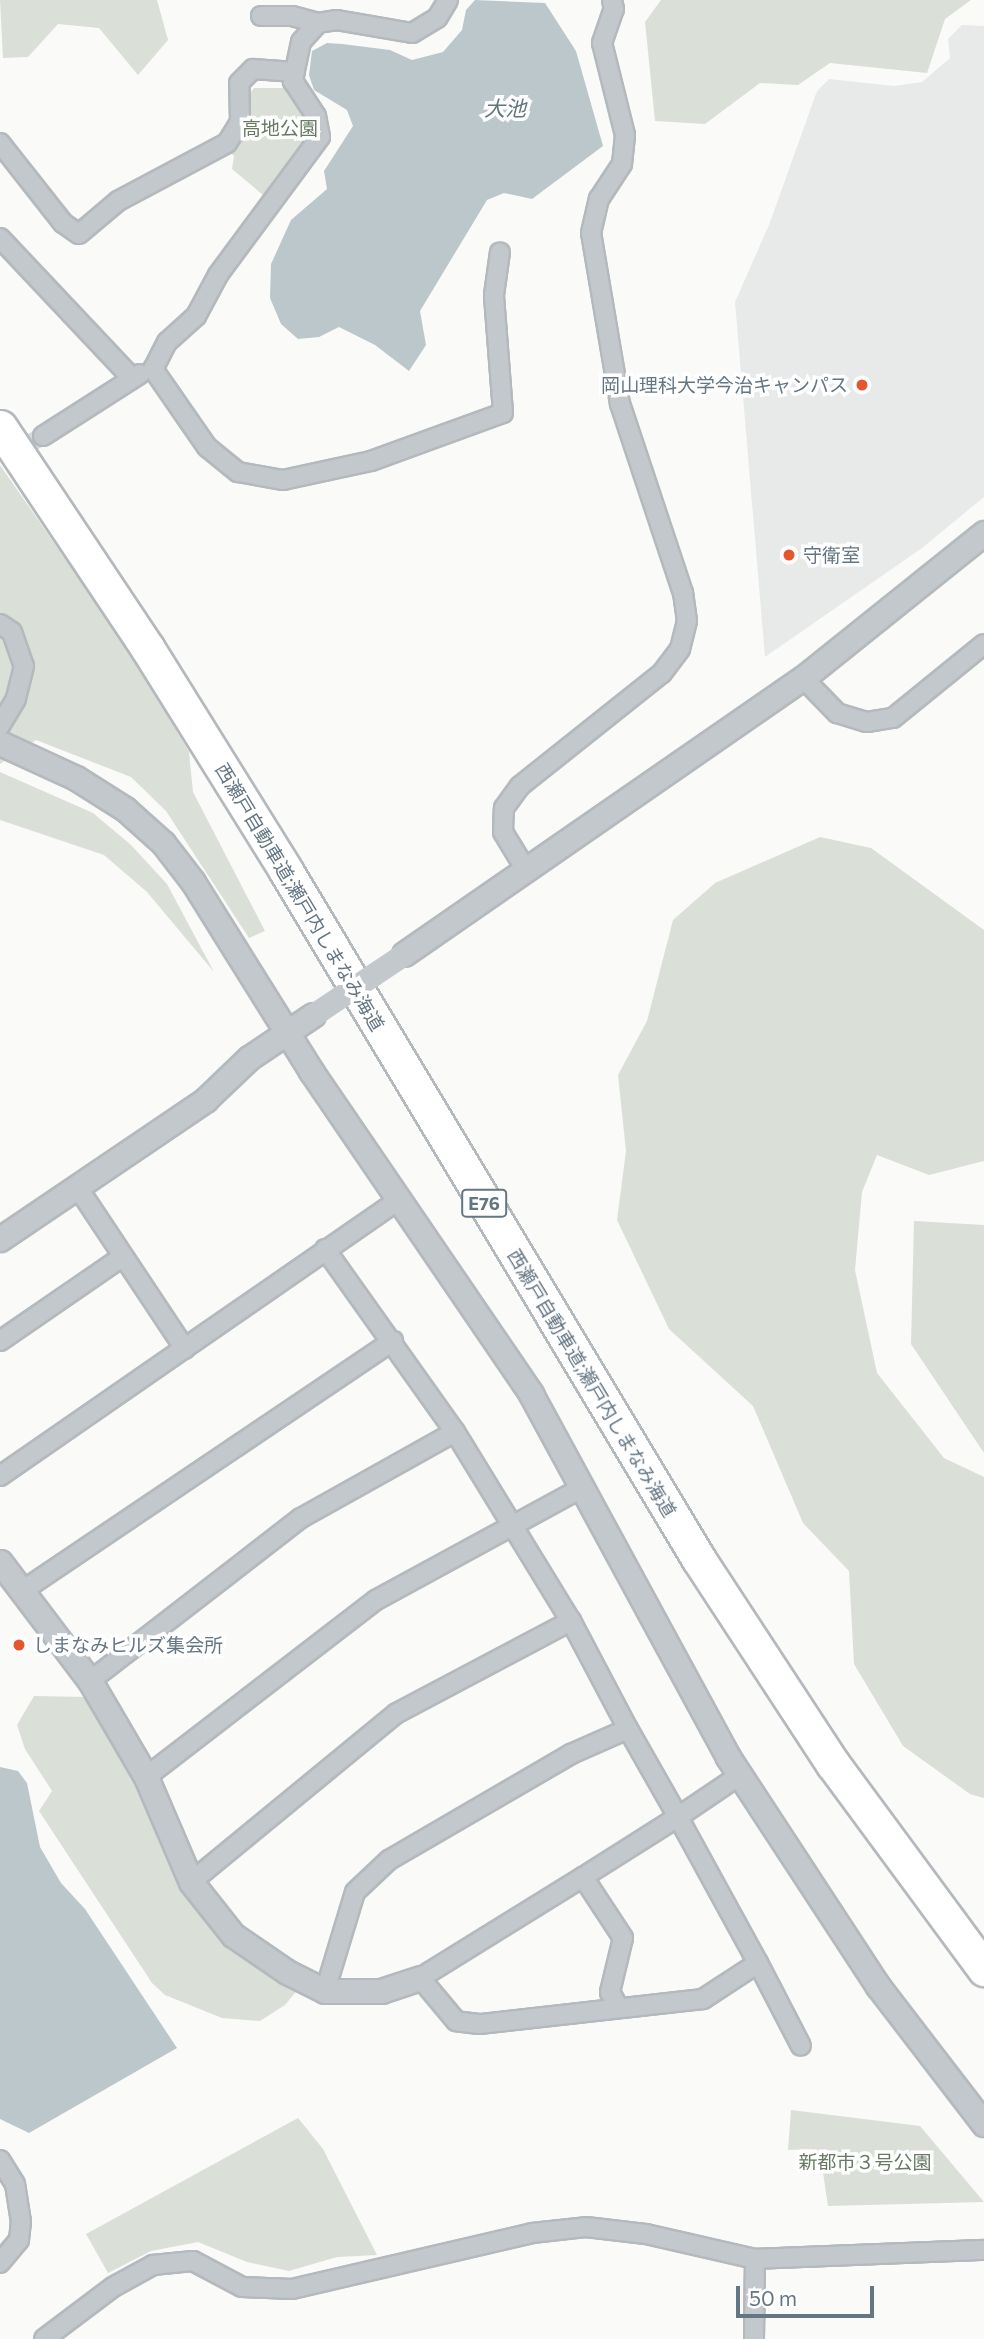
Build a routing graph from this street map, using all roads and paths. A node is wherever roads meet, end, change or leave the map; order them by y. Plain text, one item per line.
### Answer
1 (448, 0) edge
2 (612, 0) edge
3 (261, 16) dead end
4 (318, 23) junction
5 (295, 72) junction
6 (0, 144) edge
7 (0, 238) edge
8 (500, 252) dead end
9 (153, 369) junction
10 (131, 377) junction
11 (0, 427) edge
12 (43, 436) tunnel mouth
13 (984, 533) edge
14 (0, 624) edge
15 (984, 644) edge
16 (803, 678) junction
17 (0, 726) edge
18 (0, 743) edge
19 (526, 870) junction
20 (287, 1033) junction
21 (78, 1188) junction
22 (399, 1200) junction
23 (0, 1239) edge
24 (325, 1249) junction
25 (122, 1257) junction
26 (0, 1341) edge
27 (393, 1341) junction
28 (185, 1349) junction
29 (455, 1432) junction
30 (0, 1476) edge
31 (583, 1487) junction
32 (511, 1530) junction
33 (0, 1562) edge
34 (25, 1590) junction
35 (571, 1620) junction
36 (90, 1681) junction
37 (628, 1729) junction
38 (740, 1775) junction
39 (146, 1777) junction
40 (678, 1816) junction
41 (583, 1877) junction
42 (191, 1882) junction
43 (758, 1963) junction
44 (984, 1969) edge
45 (420, 1978) junction
46 (326, 1991) junction
47 (619, 2008) junction
48 (801, 2046) dead end
49 (984, 2124) edge
50 (0, 2160) edge
51 (984, 2250) edge
52 (755, 2259) junction
53 (0, 2263) edge
54 (44, 2339) edge
55 (754, 2339) edge

1 - 4 street
2 - 19 street
3 - 4 street
4 - 5 street
5 - 6 street
5 - 9 street
7 - 10 street
8 - 9 street
9 - 10 street
10 - 12 street
11 - 44 highway, 西瀬戸自動車道;瀬戸内しまなみ海道 / E76
13 - 16 street
14 - 17 street
15 - 16 street
16 - 19 street
18 - 20 street
19 - 20 street, bridge
20 - 21 street
20 - 22 street
21 - 23 street
21 - 25 street
22 - 24 street
22 - 31 street
24 - 27 street
24 - 28 street
25 - 26 street
25 - 28 street
27 - 29 street
27 - 34 street
28 - 30 street
29 - 32 street
29 - 36 street
31 - 32 street
31 - 38 street
32 - 35 street
32 - 39 street
33 - 34 street
34 - 36 street
35 - 37 street
35 - 42 street
36 - 39 street
37 - 40 street
37 - 46 street
38 - 40 street
38 - 49 street
39 - 42 street
40 - 41 street
40 - 43 street
41 - 45 street
41 - 47 street
42 - 46 street
43 - 47 street
43 - 48 street
45 - 46 street
45 - 47 street
50 - 53 street
51 - 52 street
52 - 54 street
52 - 55 street

